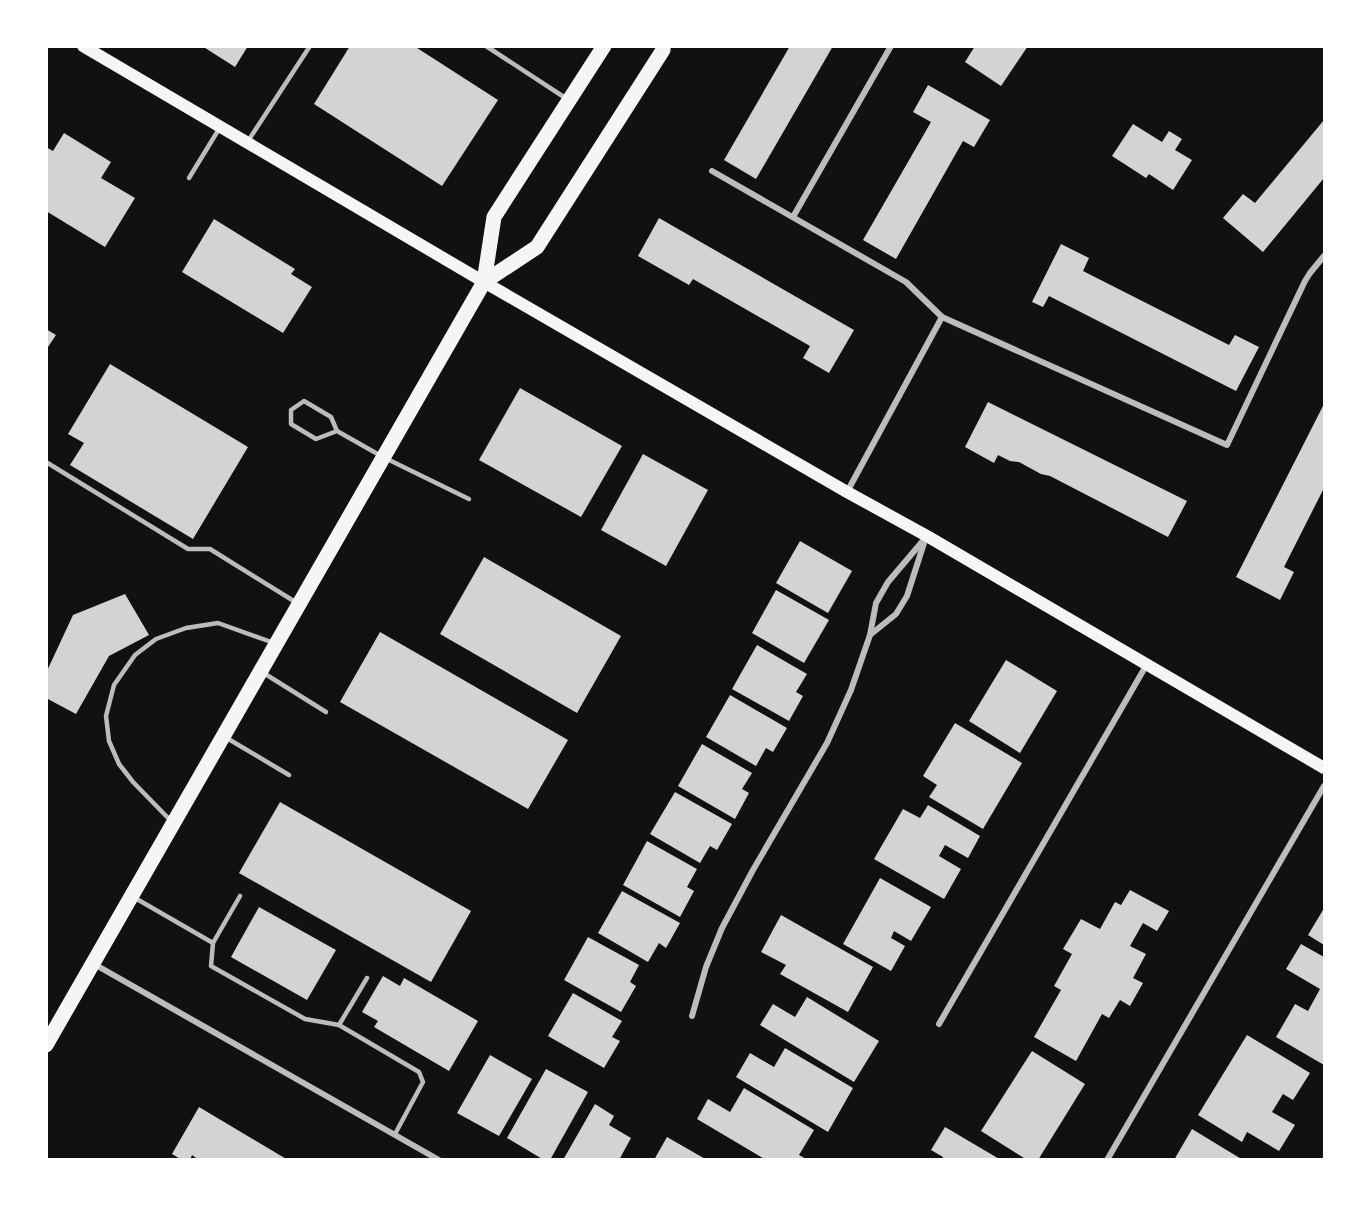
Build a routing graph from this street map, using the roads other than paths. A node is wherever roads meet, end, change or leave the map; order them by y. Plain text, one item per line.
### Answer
1 (310, 46) edge
2 (486, 46) edge
3 (604, 46) edge
4 (663, 46) edge
5 (891, 46) edge
6 (88, 48) edge
7 (569, 100) junction
8 (219, 127) junction
9 (247, 144) junction
10 (712, 171) dead end
11 (189, 178) dead end
12 (793, 217) junction
13 (1324, 256) edge
14 (484, 282) junction
15 (942, 317) junction
16 (337, 431) junction
17 (383, 457) junction
18 (46, 462) edge
19 (847, 492) junction
20 (469, 500) dead end
21 (927, 536) junction
22 (299, 604) junction
23 (870, 635) junction
24 (276, 644) junction
25 (1147, 664) junction
26 (260, 671) junction
27 (326, 712) dead end
28 (224, 736) junction
29 (1324, 768) edge
30 (289, 775) dead end
31 (1324, 786) edge
32 (173, 823) junction
33 (132, 896) junction
34 (240, 896) dead end
35 (213, 943) junction
36 (93, 963) junction
37 (367, 978) dead end
38 (692, 1016) dead end
39 (939, 1024) dead end
40 (339, 1025) junction
41 (46, 1045) edge
42 (395, 1134) junction
43 (439, 1160) edge
44 (1107, 1160) edge

1 - 9 lane
2 - 7 lane
3 - 7 main road
4 - 14 main road
5 - 12 street
6 - 8 main road
7 - 14 main road
8 - 9 main road
8 - 11 lane
9 - 14 main road
10 - 12 street
12 - 15 street
13 - 15 street
14 - 17 main road
14 - 19 main road
15 - 19 street
16 - 16 lane
16 - 17 lane
17 - 20 lane
17 - 22 main road
18 - 22 lane
19 - 21 main road
21 - 23 street
21 - 23 street
21 - 25 main road
22 - 24 main road
23 - 38 street
24 - 26 main road
24 - 32 lane
25 - 29 main road
25 - 39 street
26 - 27 lane
26 - 28 main road
28 - 30 lane
28 - 32 main road
31 - 44 street
32 - 33 main road
33 - 35 lane
33 - 36 main road
34 - 35 lane
35 - 40 lane
36 - 41 main road
36 - 42 street
37 - 40 lane
40 - 42 lane
42 - 43 street

